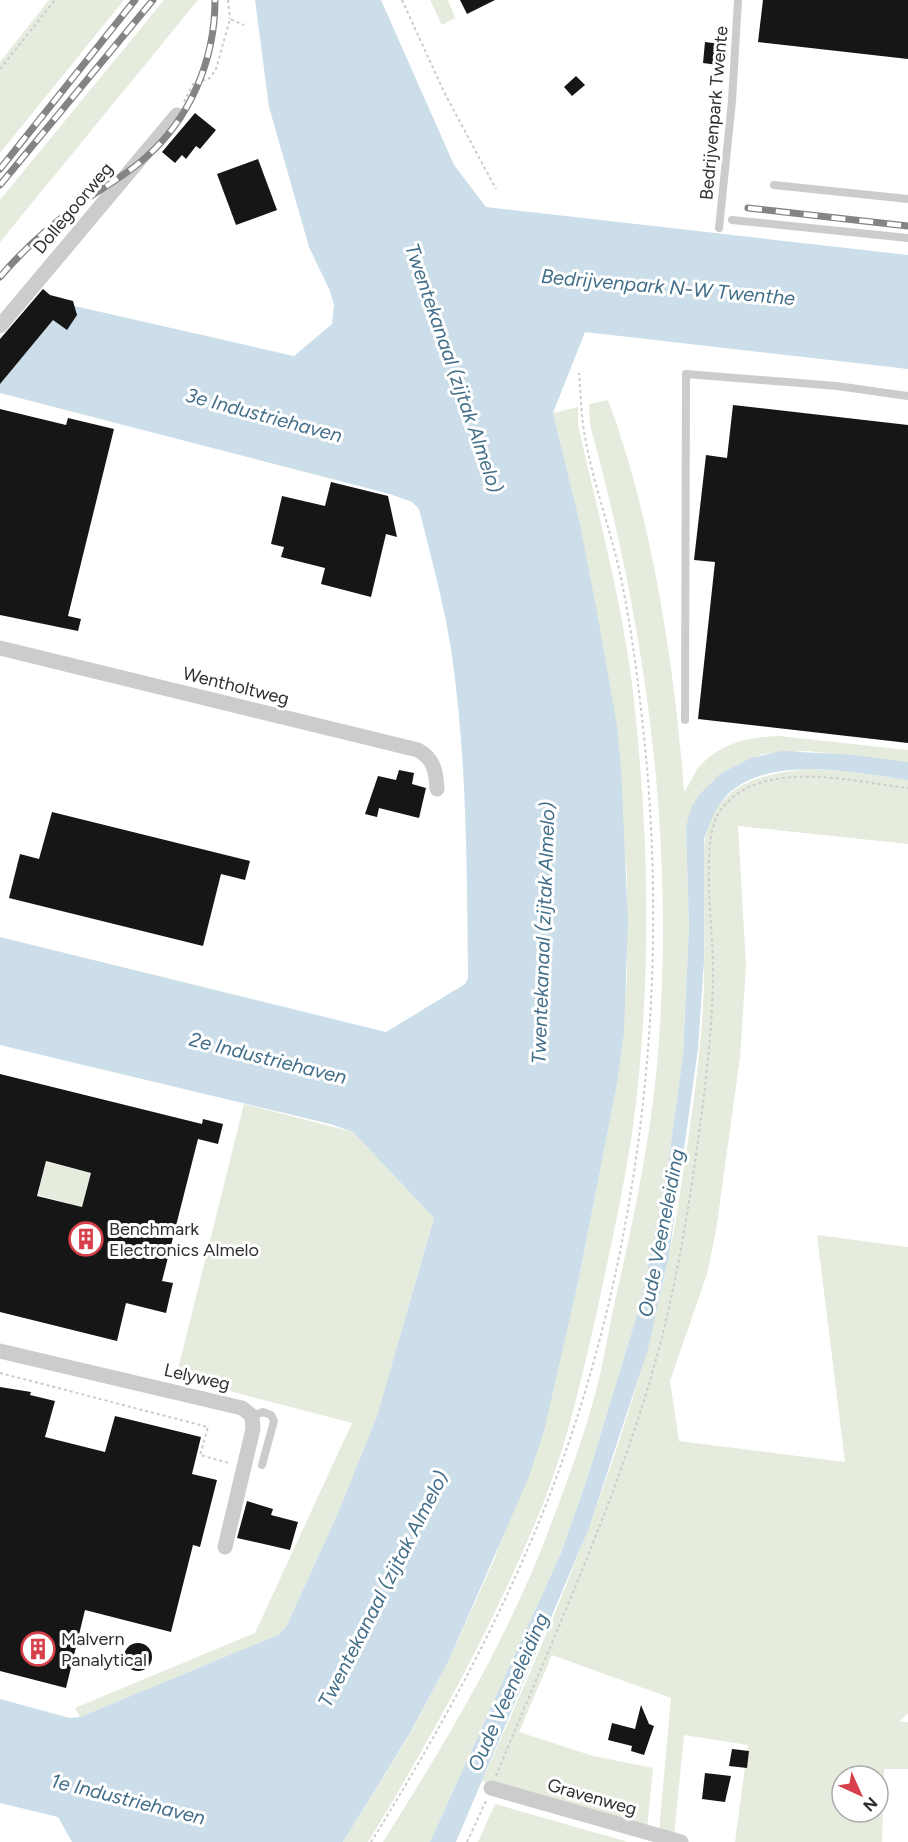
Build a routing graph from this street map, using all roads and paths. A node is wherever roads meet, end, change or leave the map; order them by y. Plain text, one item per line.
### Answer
1 (48, 0) edge
2 (228, 0) edge
3 (402, 0) edge
4 (738, 0) edge
5 (54, 1) edge
6 (230, 19) junction
7 (244, 25) dead end
8 (0, 69) edge
9 (177, 115) joint
10 (774, 185) dead end
11 (496, 189) dead end
12 (908, 199) edge
13 (732, 220) dead end
14 (719, 228) dead end
15 (908, 238) edge
16 (0, 326) edge
17 (579, 373) dead end
18 (908, 396) edge
19 (0, 648) edge
20 (685, 720) dead end
21 (908, 788) edge
22 (437, 789) dead end
23 (0, 1351) edge
24 (0, 1372) edge
25 (252, 1416) junction
26 (262, 1465) dead end
27 (244, 1467) junction
28 (225, 1547) dead end
29 (491, 1788) junction
30 (371, 1842) edge
31 (467, 1842) edge
32 (681, 1842) edge

1 - 5 path
2 - 6 path
3 - 11 path
4 - 14 lane, Bedrijvenpark Twente
5 - 8 path
6 - 7 path
6 - 9 path
9 - 16 street, Dollegoorweg
10 - 12 lane
13 - 15 lane
17 - 30 path
18 - 20 lane
19 - 22 street, Wentholtweg
21 - 29 path
23 - 25 street, Lelyweg
24 - 27 path
25 - 26 lane
25 - 27 street
27 - 28 street
29 - 31 path
29 - 32 street, Gravenweg

